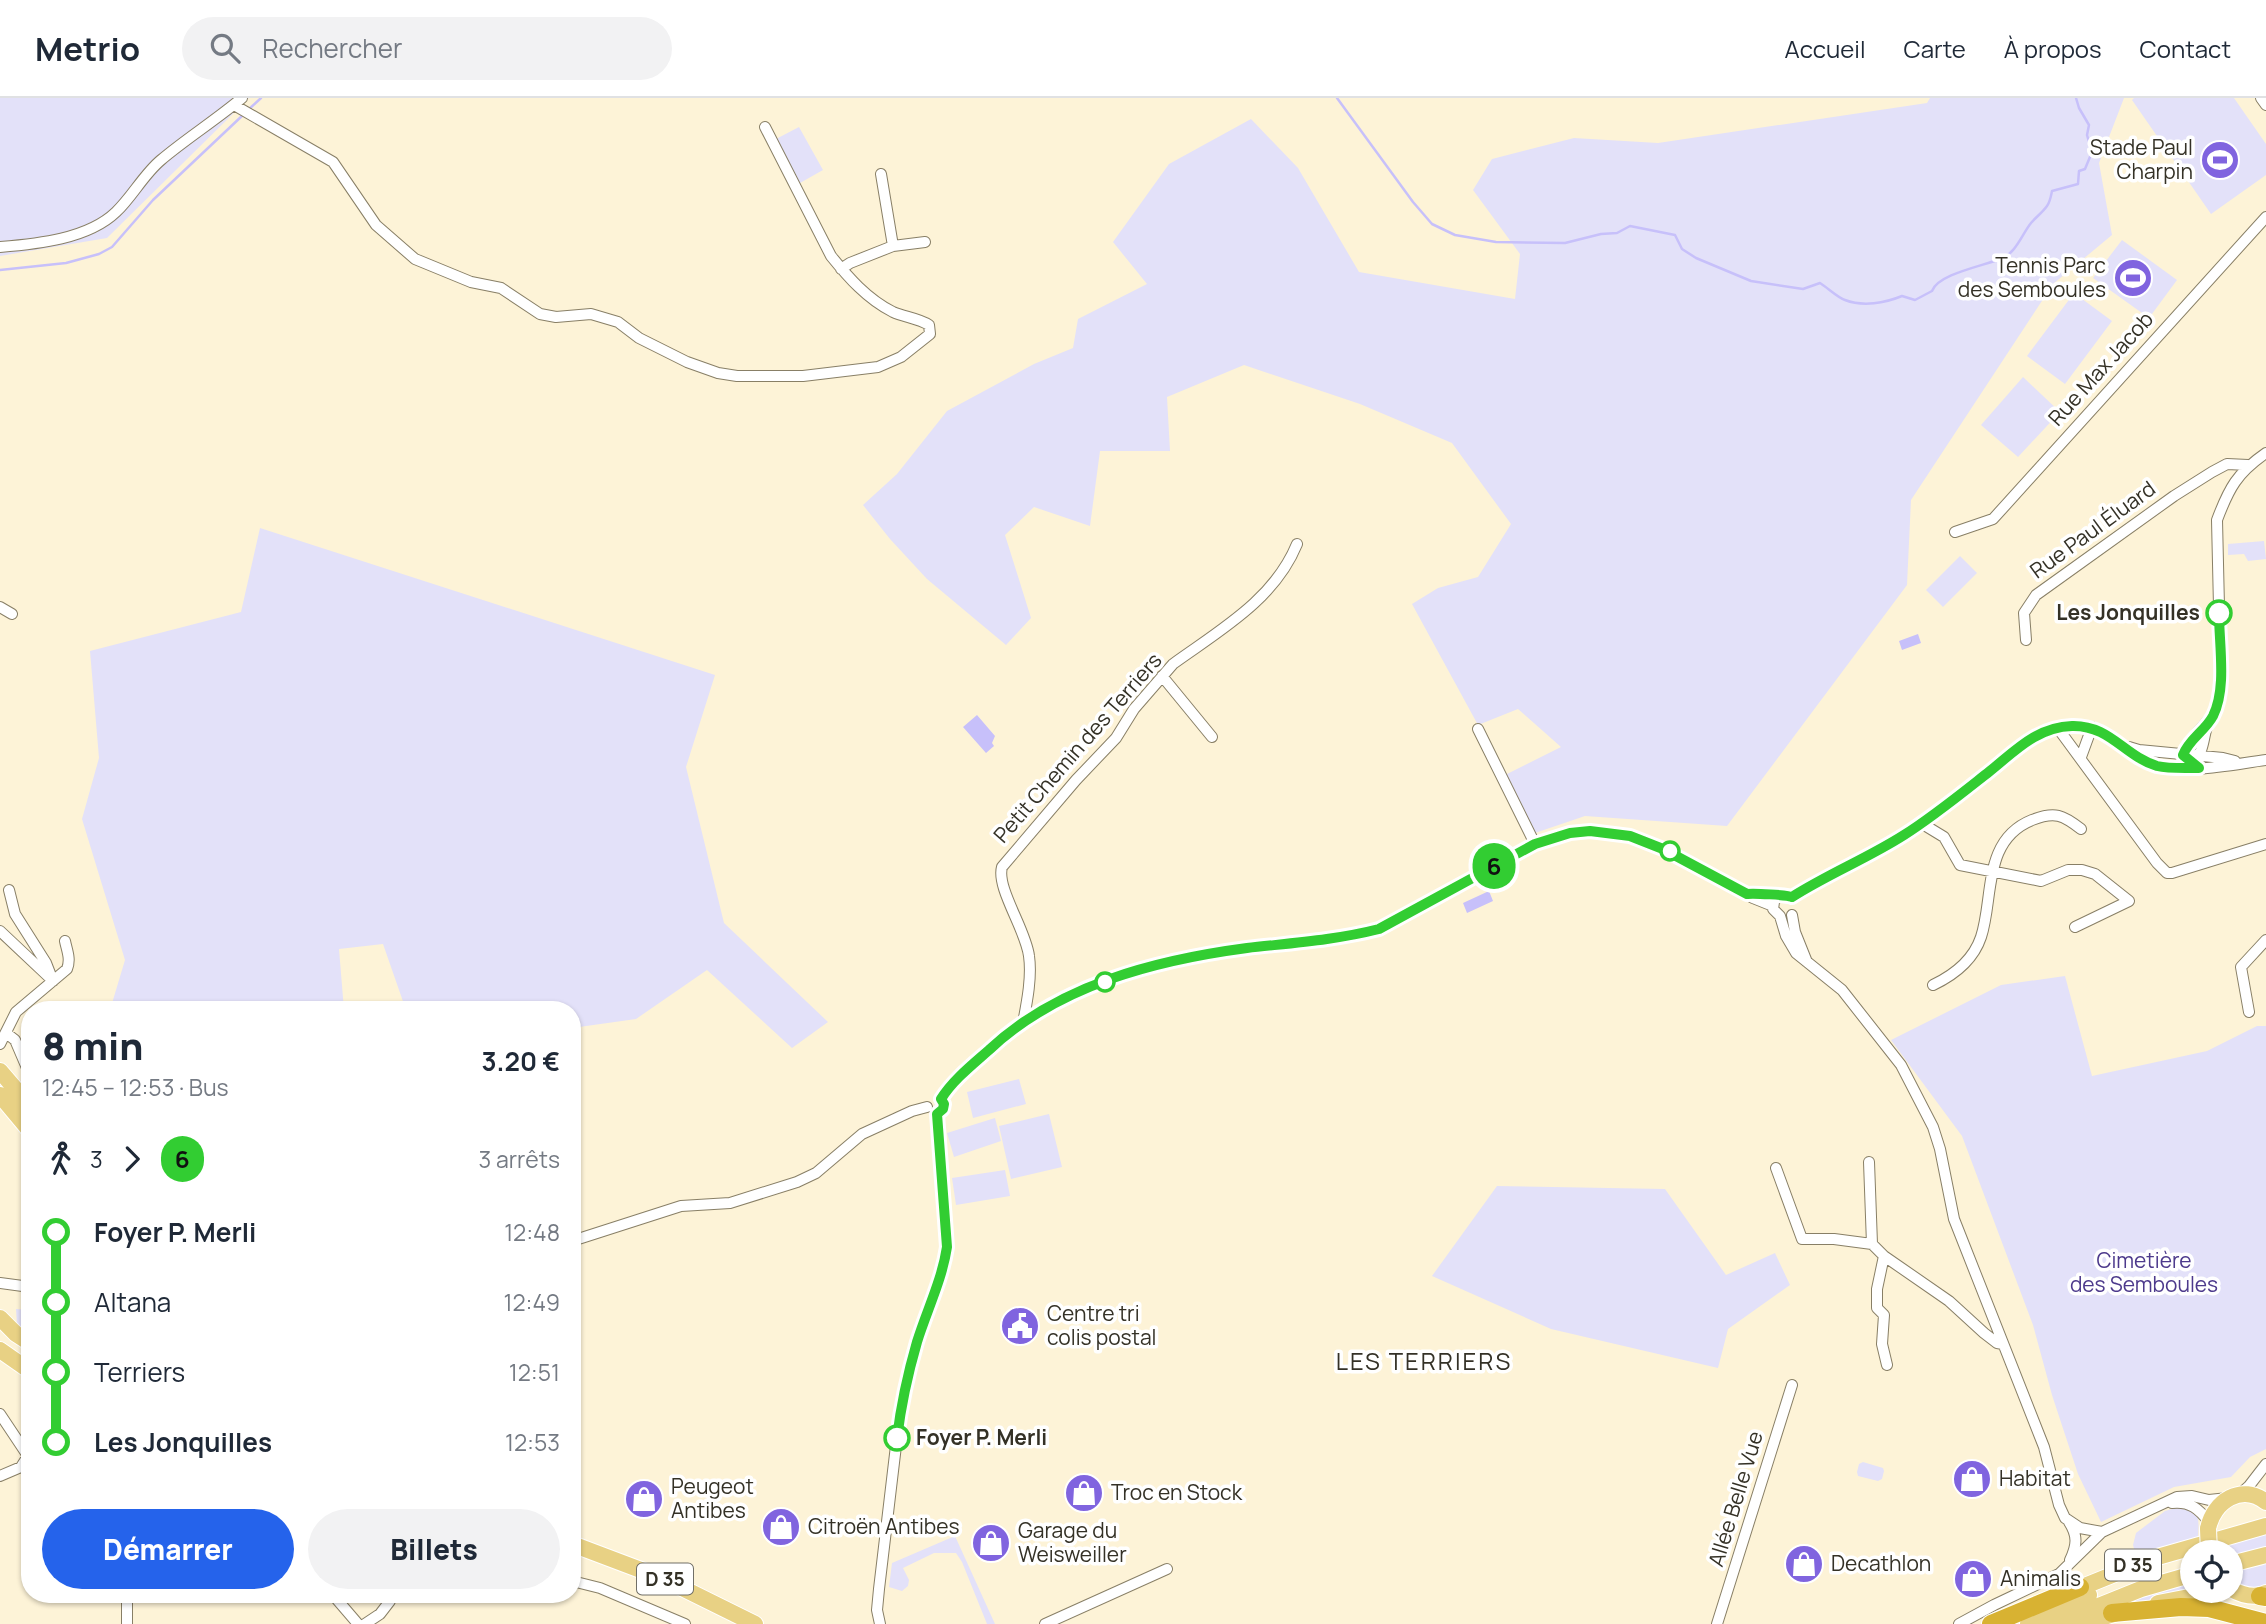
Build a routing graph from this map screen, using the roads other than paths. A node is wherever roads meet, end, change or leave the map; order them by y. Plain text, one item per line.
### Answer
1 (2261, 98) edge
2 (240, 104) edge
3 (2266, 105) edge
4 (765, 127) dead end
5 (881, 174) dead end
6 (2266, 217) edge
7 (925, 242) dead end
8 (893, 246) junction
9 (0, 247) edge
10 (841, 269) junction
11 (2266, 453) edge
12 (2248, 465) junction
13 (2214, 471) junction
14 (2237, 477) junction
15 (1955, 532) dead end
16 (1297, 544) dead end
17 (0, 607) edge
18 (12, 614) dead end
19 (2026, 640) dead end
20 (1162, 676) junction
21 (2207, 724) junction
22 (2057, 727) junction
23 (2092, 727) junction
24 (1478, 729) dead end
25 (1212, 737) dead end
26 (2122, 744) junction
27 (2081, 757) junction
28 (2193, 760) junction
29 (2266, 760) edge
30 (1921, 823) junction
31 (2081, 829) dead end
32 (1535, 844) junction
33 (2266, 844) edge
34 (1991, 871) junction
35 (9, 890) dead end
36 (1792, 897) junction
37 (1775, 901) junction
38 (1792, 915) junction
39 (1780, 916) junction
40 (2075, 927) dead end
41 (0, 931) edge
42 (2266, 940) edge
43 (65, 941) dead end
44 (1807, 962) junction
45 (53, 981) junction
46 (1933, 985) dead end
47 (29, 1001) edge
48 (21, 1008) edge
49 (2249, 1012) dead end
50 (1023, 1023) junction
51 (2, 1040) edge
52 (21, 1054) edge
53 (0, 1071) edge
54 (0, 1095) edge
55 (21, 1096) edge
56 (941, 1099) junction
57 (927, 1107) junction
58 (937, 1114) junction
59 (21, 1120) edge
60 (1869, 1162) dead end
61 (1776, 1168) dead end
62 (581, 1238) edge
63 (1872, 1244) junction
64 (1884, 1256) junction
65 (0, 1283) edge
66 (21, 1286) edge
67 (0, 1318) edge
68 (21, 1337) edge
69 (2003, 1345) junction
70 (0, 1350) edge
71 (21, 1365) edge
72 (1886, 1366) dead end
73 (1792, 1385) dead end
74 (0, 1414) edge
75 (21, 1445) edge
76 (21, 1467) edge
77 (2264, 1468) edge
78 (0, 1476) edge
79 (2234, 1496) junction
80 (2264, 1500) edge
81 (2158, 1506) junction
82 (2069, 1522) junction
83 (2266, 1526) edge
84 (2096, 1532) junction
85 (2077, 1536) junction
86 (2204, 1540) edge
87 (2205, 1540) edge
88 (581, 1547) edge
89 (2180, 1553) edge
90 (2266, 1555) edge
91 (581, 1557) edge
92 (2243, 1561) edge
93 (1167, 1569) dead end
94 (2059, 1574) junction
95 (2180, 1578) edge
96 (581, 1583) edge
97 (2080, 1587) junction
98 (2243, 1594) edge
99 (2264, 1595) edge
100 (2180, 1599) edge
101 (127, 1603) edge
102 (340, 1603) edge
103 (388, 1603) edge
104 (877, 1610) junction
105 (2112, 1613) junction
106 (2266, 1623) edge
107 (127, 1624) edge
108 (358, 1624) edge
109 (365, 1624) edge
110 (685, 1624) edge
111 (734, 1624) edge
112 (754, 1624) edge
113 (870, 1624) edge
114 (880, 1624) edge
115 (1045, 1624) edge
116 (1717, 1624) edge
117 (1959, 1624) edge
118 (1991, 1624) edge
119 (2009, 1624) edge
120 (2028, 1624) edge
121 (2054, 1624) edge
122 (2082, 1624) edge

1 - 3 street
2 - 9 street
2 - 10 street
4 - 10 street
5 - 8 street
6 - 15 street, Rue Max Jacob
7 - 8 street
8 - 10 street
11 - 12 street
12 - 13 street, Rue Paul Éluard
12 - 14 street
13 - 14 street
13 - 19 street, Rue Paul Éluard
14 - 21 street
16 - 20 street, Petit Chemin des Terriers
17 - 18 street
20 - 25 street
20 - 50 street, Petit Chemin des Terriers
21 - 28 street
21 - 28 street
22 - 23 street
22 - 27 street
22 - 30 street
23 - 26 street
23 - 27 street
24 - 32 street
26 - 28 street
26 - 28 street
27 - 33 street
28 - 29 street
30 - 34 street
30 - 36 street
31 - 34 street
32 - 37 street
32 - 50 street
34 - 40 street
34 - 46 street
35 - 45 street
36 - 37 street
36 - 38 street
37 - 39 street
38 - 39 street
38 - 44 street
39 - 44 street
41 - 45 street
42 - 49 street
43 - 45 street
44 - 69 street
45 - 47 street
48 - 51 street
50 - 56 street
51 - 52 street
53 - 55 main road
54 - 59 main road
56 - 57 street
56 - 58 street
57 - 58 street
57 - 62 street
58 - 104 street
60 - 63 street
61 - 63 street
63 - 64 street
64 - 69 street
64 - 72 street
65 - 66 street
67 - 68 main road
69 - 82 street
70 - 71 main road
73 - 116 street, Allée Belle Vue
74 - 75 street
76 - 78 street
77 - 79 street
77 - 80 street
79 - 80 main road
79 - 81 street
79 - 87 main road
81 - 84 street
81 - 86 street
82 - 84 street
82 - 85 street
83 - 97 main road, D 35
84 - 85 street
84 - 94 street
85 - 94 street
88 - 112 main road, D 35
89 - 120 main road
90 - 92 main road
91 - 111 main road, D 35
93 - 115 street
94 - 117 street
95 - 121 main road, D 35
96 - 110 street
97 - 118 highway
97 - 119 main road, D 35
98 - 99 main road
100 - 105 main road
101 - 107 street
102 - 108 street
103 - 109 street
104 - 113 street
104 - 114 street
105 - 106 highway
105 - 122 main road

